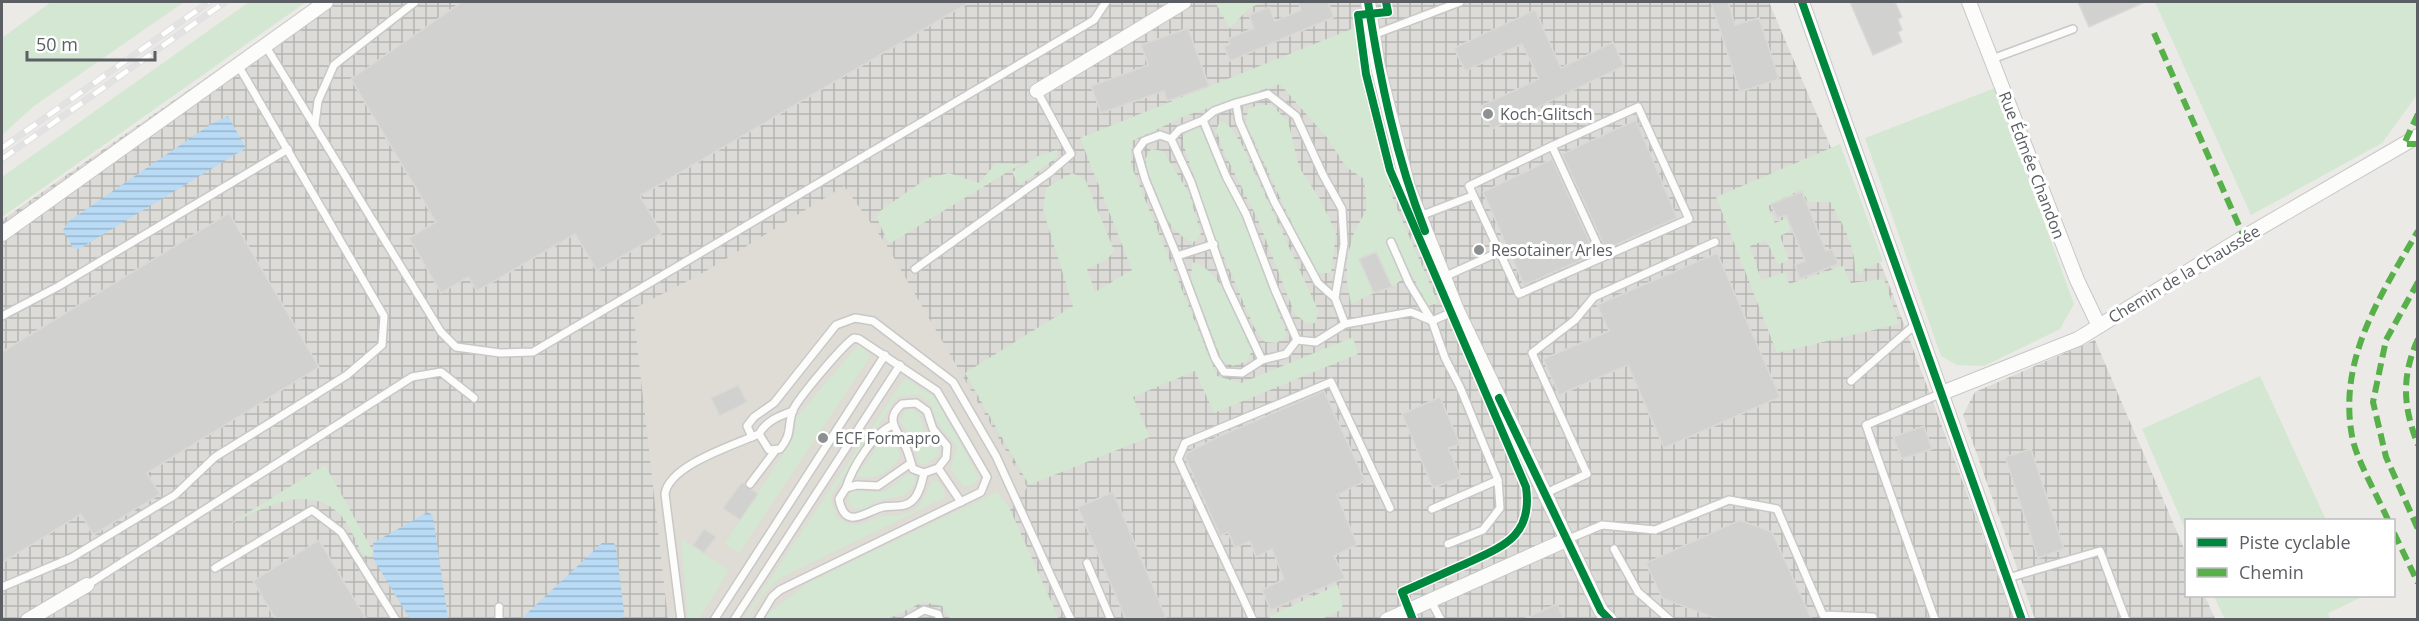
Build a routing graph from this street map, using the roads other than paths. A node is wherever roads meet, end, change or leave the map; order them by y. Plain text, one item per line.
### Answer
1 (326, 2) edge
2 (415, 2) edge
3 (1106, 2) edge
4 (1184, 2) edge
5 (1368, 2) edge
6 (1460, 2) edge
7 (1802, 2) edge
8 (1970, 2) edge
9 (2073, 28) dead end
10 (1373, 35) junction
11 (266, 45) junction
12 (1992, 59) junction
13 (238, 64) junction
14 (1037, 91) joint
15 (1236, 103) junction
16 (1203, 120) junction
17 (315, 124) junction
18 (2418, 136) edge
19 (1171, 139) junction
20 (1552, 146) junction
21 (288, 149) junction
22 (1472, 196) junction
23 (1420, 216) junction
24 (2, 234) edge
25 (1391, 242) dead end
26 (1715, 242) dead end
27 (1214, 244) junction
28 (1499, 252) junction
29 (1177, 256) junction
30 (1603, 257) junction
31 (915, 269) dead end
32 (1444, 277) junction
33 (1335, 298) junction
34 (1457, 310) junction
35 (2, 316) edge
36 (1432, 321) junction
37 (1917, 323) junction
38 (1345, 324) junction
39 (2099, 326) junction
40 (1297, 339) junction
41 (885, 355) junction
42 (1262, 360) junction
43 (900, 365) junction
44 (1851, 381) dead end
45 (1942, 393) junction
46 (474, 398) dead end
47 (793, 411) junction
48 (892, 425) junction
49 (755, 436) junction
50 (775, 451) junction
51 (911, 463) junction
52 (938, 468) junction
53 (924, 473) junction
54 (1498, 480) junction
55 (750, 484) dead end
56 (846, 488) junction
57 (1544, 494) junction
58 (961, 502) junction
59 (1390, 508) dead end
60 (1432, 509) dead end
61 (1566, 540) junction
62 (1448, 544) dead end
63 (1614, 549) dead end
64 (1087, 563) dead end
65 (215, 568) dead end
66 (2008, 578) junction
67 (87, 585) joint
68 (2, 587) edge
69 (1430, 599) junction
70 (499, 607) dead end
71 (1873, 617) dead end
72 (28, 620) edge
73 (396, 620) edge
74 (499, 620) edge
75 (681, 620) edge
76 (714, 620) edge
77 (734, 620) edge
78 (758, 620) edge
79 (906, 620) edge
80 (940, 620) edge
81 (1071, 620) edge
82 (1111, 620) edge
83 (1254, 620) edge
84 (1387, 620) edge
85 (1441, 620) edge
86 (1610, 620) edge
87 (1670, 620) edge
88 (1935, 620) edge
89 (2022, 620) edge
90 (2126, 620) edge

1 - 11 street
2 - 17 lane
3 - 17 lane
4 - 14 street
5 - 10 street
6 - 10 lane
7 - 37 street
8 - 12 street, Rue Édmée Chandon
9 - 12 lane
10 - 23 street
11 - 13 street
11 - 17 lane
12 - 39 street, Rue Édmée Chandon
13 - 21 lane
13 - 24 street
14 - 31 lane
15 - 16 lane
15 - 33 lane
15 - 33 lane
16 - 19 lane
16 - 40 lane
18 - 39 street, Chemin de la Chaussée
19 - 27 lane
19 - 29 lane
20 - 22 lane
20 - 30 lane
20 - 30 lane
21 - 35 lane
21 - 68 lane
22 - 23 lane
22 - 28 lane
23 - 32 street
25 - 36 lane
26 - 57 lane
27 - 29 lane
27 - 42 lane
28 - 30 lane
28 - 32 lane
29 - 42 lane
32 - 34 street
33 - 38 lane
34 - 36 lane
34 - 57 street
36 - 38 lane
36 - 54 lane
37 - 44 lane
37 - 45 street
38 - 40 lane
39 - 45 street, Chemin de la Chaussée
40 - 42 lane
41 - 43 lane
41 - 47 lane
41 - 76 lane
43 - 58 lane
43 - 77 lane
45 - 66 street
45 - 88 lane
46 - 67 lane
47 - 49 lane
47 - 50 lane
48 - 51 lane
48 - 52 lane
48 - 56 lane
49 - 50 lane
49 - 75 lane
49 - 81 lane
50 - 55 lane
51 - 53 lane
51 - 56 lane
52 - 53 lane
52 - 58 lane
53 - 56 lane
54 - 60 lane
54 - 62 lane
57 - 61 street
58 - 78 lane
59 - 83 lane
61 - 69 street
61 - 71 lane
61 - 86 street
63 - 87 lane
64 - 82 lane
65 - 73 lane
66 - 89 street
66 - 90 lane
67 - 72 street
69 - 84 street
69 - 85 lane
70 - 74 lane
79 - 80 lane

